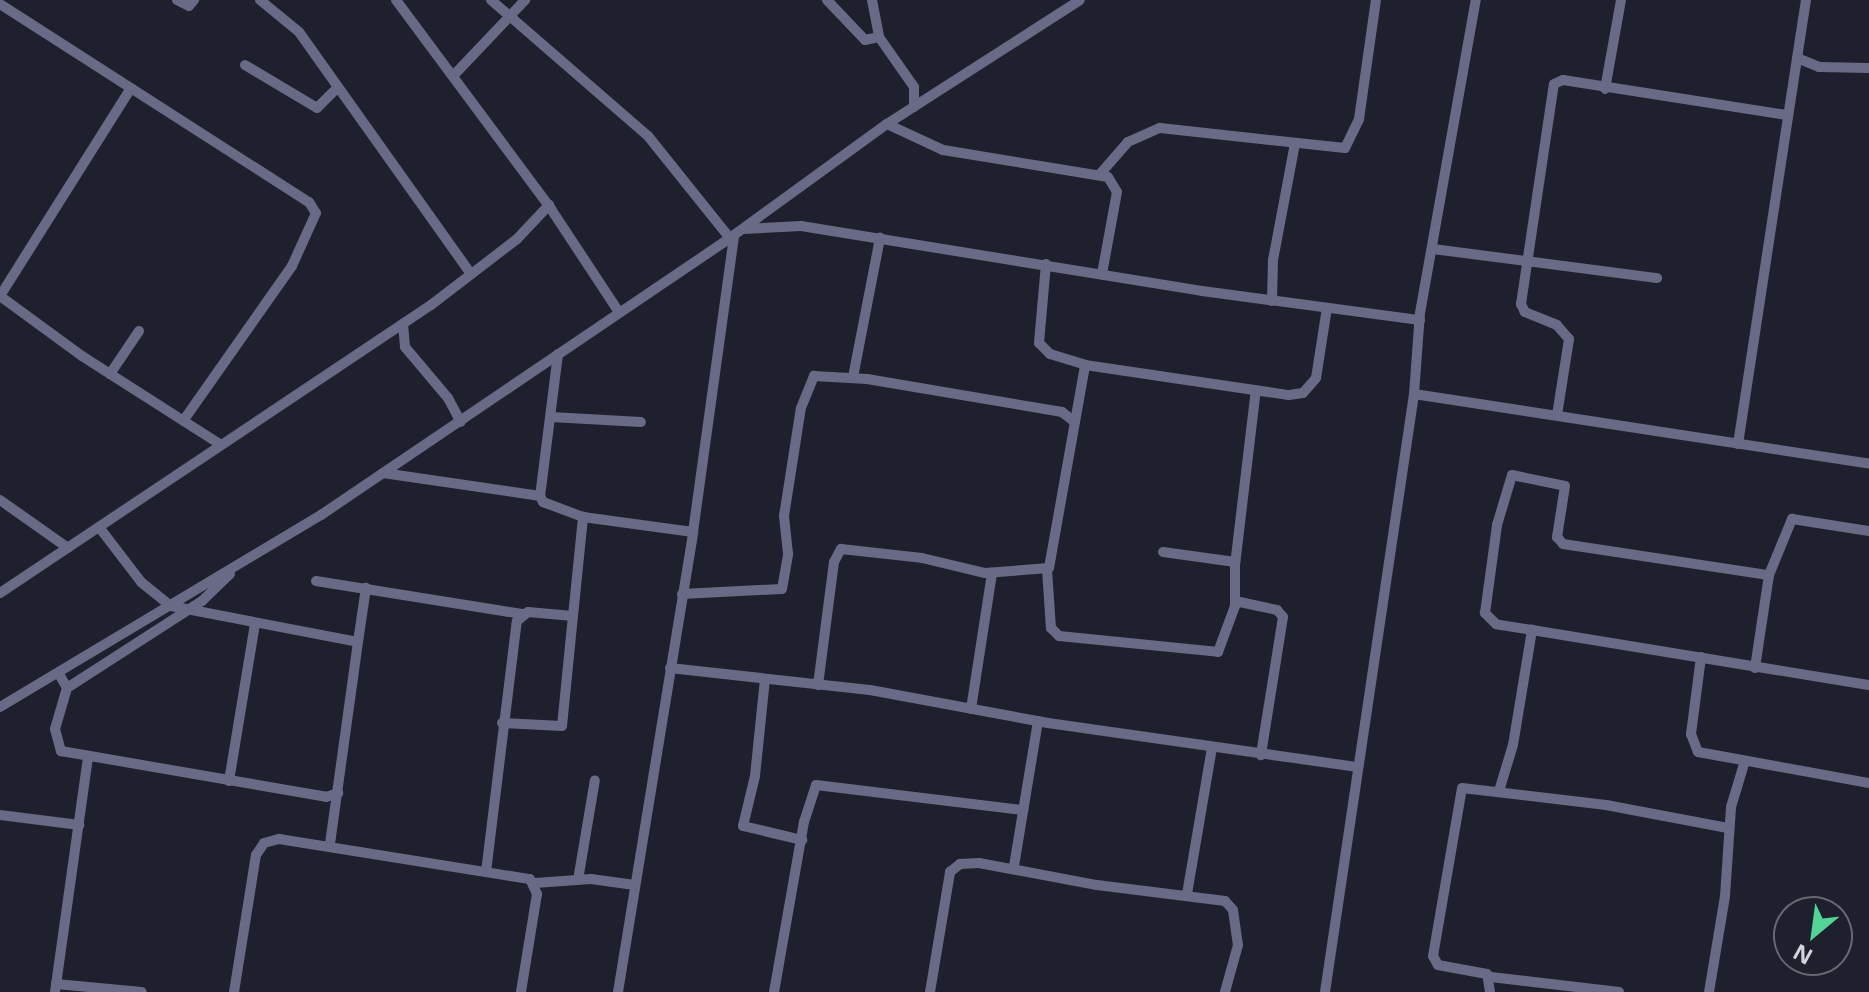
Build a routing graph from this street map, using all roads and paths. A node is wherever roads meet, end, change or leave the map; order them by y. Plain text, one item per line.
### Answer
1 (177, 0) edge
2 (194, 0) edge
3 (260, 0) edge
4 (396, 0) edge
5 (491, 0) edge
6 (525, 0) edge
7 (827, 0) edge
8 (872, 0) edge
9 (1080, 0) edge
10 (1376, 0) edge
11 (1476, 0) edge
12 (1621, 0) edge
13 (1806, 0) edge
14 (0, 4) edge
15 (509, 16) junction
16 (879, 37) junction
17 (1797, 58) junction
18 (245, 65) dead end
19 (1869, 68) edge
20 (453, 76) junction
21 (131, 88) junction
22 (337, 88) junction
23 (1605, 89) junction
24 (914, 107) junction
25 (1787, 115) junction
26 (887, 124) junction
27 (1295, 144) junction
28 (1100, 174) junction
29 (549, 205) junction
30 (735, 234) junction
31 (880, 238) junction
32 (1433, 249) junction
33 (1526, 261) junction
34 (1046, 264) junction
35 (471, 274) junction
36 (1102, 274) junction
37 (1657, 278) dead end
38 (1272, 301) junction
39 (1327, 308) junction
40 (619, 312) junction
41 (1420, 320) junction
42 (403, 324) junction
43 (139, 331) dead end
44 (558, 354) junction
45 (1085, 365) junction
46 (110, 374) junction
47 (853, 377) junction
48 (1256, 390) junction
49 (1414, 394) junction
50 (1079, 398) junction
51 (1062, 412) junction
52 (1557, 415) junction
53 (551, 417) junction
54 (183, 421) junction
55 (461, 422) junction
56 (641, 422) dead end
57 (1075, 422) junction
58 (1738, 444) junction
59 (221, 445) junction
60 (1869, 464) edge
61 (383, 473) junction
62 (540, 496) junction
63 (0, 500) edge
64 (583, 517) junction
65 (99, 527) junction
66 (1869, 531) edge
67 (693, 532) junction
68 (68, 548) junction
69 (1163, 552) dead end
70 (1235, 562) junction
71 (237, 566) junction
72 (1047, 570) junction
73 (992, 573) junction
74 (1769, 575) junction
75 (316, 581) dead end
76 (366, 588) junction
77 (0, 593) edge
78 (682, 594) junction
79 (1235, 601) junction
80 (171, 606) junction
81 (185, 611) junction
82 (522, 614) junction
83 (573, 616) junction
84 (255, 624) junction
85 (1532, 630) junction
86 (358, 642) junction
87 (1701, 657) junction
88 (670, 668) junction
89 (1755, 668) junction
90 (59, 674) junction
91 (765, 679) junction
92 (818, 685) junction
93 (1869, 685) edge
94 (67, 688) junction
95 (0, 707) edge
96 (971, 709) junction
97 (1038, 721) junction
98 (502, 723) junction
99 (1212, 748) junction
100 (1261, 755) junction
101 (88, 758) junction
102 (1744, 764) junction
103 (1358, 767) junction
104 (595, 780) dead end
105 (229, 781) junction
106 (1869, 783) edge
107 (1499, 791) junction
108 (338, 793) junction
109 (326, 797) junction
110 (336, 808) junction
111 (1024, 810) junction
112 (0, 815) edge
113 (79, 825) junction
114 (1728, 828) junction
115 (802, 840) junction
116 (330, 845) junction
117 (1014, 866) junction
118 (486, 872) junction
119 (578, 880) junction
120 (535, 883) junction
121 (635, 885) junction
122 (1187, 894) junction
123 (1491, 977) junction
124 (56, 988) edge
125 (142, 992) edge
126 (234, 992) edge
127 (521, 992) edge
128 (618, 992) edge
129 (774, 992) edge
130 (930, 992) edge
131 (1225, 992) edge
132 (1325, 992) edge
133 (1490, 992) edge
134 (1619, 992) edge
135 (1709, 992) edge

1 - 2 street
3 - 22 street
4 - 20 street
5 - 15 street
6 - 15 street
7 - 16 street
8 - 16 street
9 - 24 street
10 - 27 street
11 - 32 street
12 - 23 street
13 - 17 street
14 - 21 street
15 - 20 street
15 - 30 street
16 - 24 street
17 - 19 street
17 - 25 street
18 - 22 street
20 - 29 street
21 - 46 street
21 - 54 street
22 - 35 street
23 - 25 street
23 - 33 street
24 - 26 street
25 - 58 street
26 - 28 street
26 - 30 street
27 - 28 street
27 - 38 street
28 - 36 street
29 - 35 street
29 - 40 street
30 - 31 street
30 - 40 street
30 - 67 street
31 - 34 street
31 - 47 street
32 - 33 street
32 - 41 street
33 - 37 street
33 - 52 street
34 - 36 street
34 - 45 street
35 - 42 street
36 - 38 street
38 - 39 street
39 - 41 street
39 - 48 street
40 - 44 street
41 - 49 street
42 - 55 street
42 - 59 street
43 - 46 street
44 - 53 street
44 - 55 street
45 - 48 street
45 - 50 street
46 - 54 street
47 - 51 street
47 - 78 street
48 - 70 street
49 - 52 street
49 - 103 street
50 - 51 street
50 - 57 street
51 - 57 street
52 - 58 street
53 - 56 street
53 - 62 street
54 - 59 street
55 - 61 street
57 - 72 street
58 - 60 street
59 - 65 street
61 - 62 street
61 - 71 street
62 - 64 street
63 - 68 street
64 - 67 street
64 - 83 street
65 - 68 street
65 - 80 street
66 - 74 street
67 - 78 street
68 - 77 street
69 - 70 street
70 - 79 street
71 - 80 street
71 - 81 street
72 - 73 street
72 - 79 street
73 - 92 street
73 - 96 street
74 - 85 street
74 - 89 street
75 - 76 street
76 - 82 street
76 - 86 street
78 - 88 street
79 - 100 street
80 - 81 street
80 - 90 street
81 - 84 street
81 - 94 street
82 - 83 street
82 - 98 street
83 - 98 street
84 - 86 street
84 - 105 street
85 - 87 street
85 - 107 street
86 - 108 street
87 - 89 street
87 - 102 street
88 - 91 street
88 - 121 street
89 - 93 street
90 - 94 street
90 - 95 street
91 - 92 street
91 - 115 street
92 - 96 street
94 - 101 street
96 - 97 street
97 - 99 street
97 - 111 street
98 - 118 street
99 - 100 street
99 - 122 street
100 - 103 street
101 - 105 street
101 - 113 street
102 - 106 street
102 - 114 street
103 - 132 street
104 - 119 street
105 - 109 street
107 - 114 street
107 - 123 street
108 - 109 street
108 - 110 street
109 - 110 street
110 - 116 street
111 - 115 street
111 - 117 street
112 - 113 street
113 - 124 street
114 - 135 street
115 - 129 street
116 - 118 street
116 - 126 street
117 - 122 street
117 - 130 street
118 - 120 street
119 - 120 street
119 - 121 street
120 - 127 street
121 - 128 street
122 - 131 street
123 - 133 street
123 - 134 street
124 - 125 street

